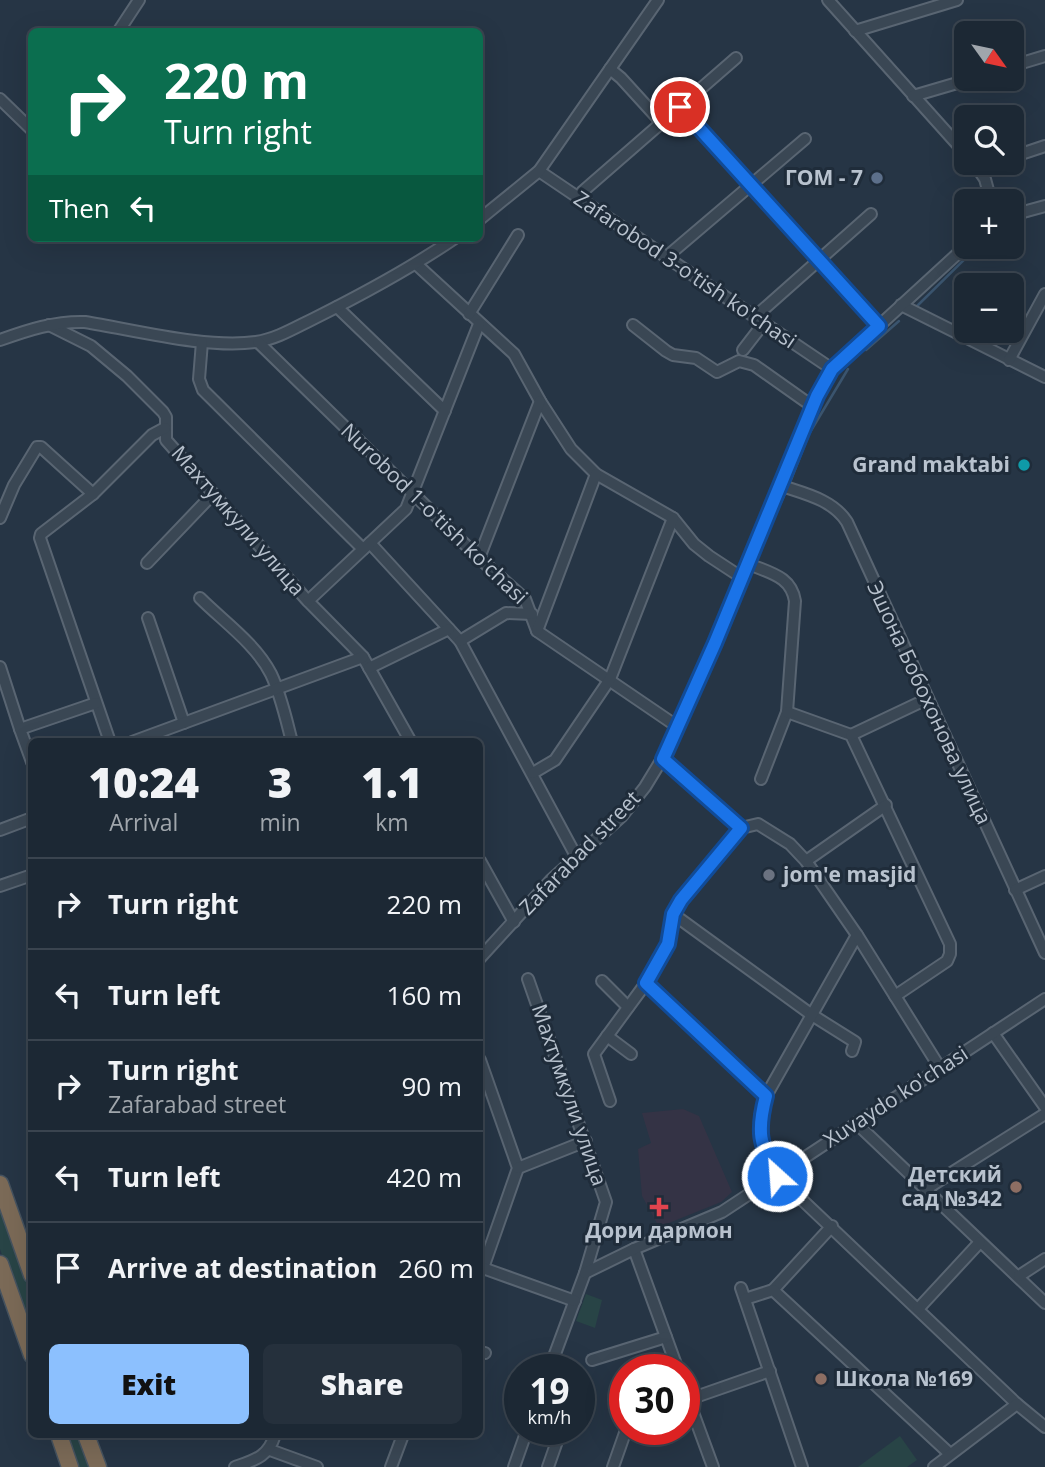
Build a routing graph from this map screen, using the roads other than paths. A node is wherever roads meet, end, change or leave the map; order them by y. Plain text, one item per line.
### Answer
1 (139, 0) edge
2 (658, 0) edge
3 (828, 0) edge
4 (957, 0) edge
5 (121, 28) edge
6 (855, 31) junction
7 (1045, 56) edge
8 (736, 58) dead end
9 (1024, 62) edge
10 (610, 69) junction
11 (954, 84) edge
12 (913, 96) junction
13 (0, 99) edge
14 (680, 107) junction
15 (662, 123) junction
16 (28, 126) edge
17 (805, 139) dead end
18 (954, 141) edge
19 (1045, 146) edge
20 (1024, 153) edge
21 (539, 171) junction
22 (751, 186) junction
23 (582, 192) dead end
24 (1045, 206) edge
25 (1024, 212) edge
26 (872, 214) dead end
27 (483, 217) edge
28 (518, 235) dead end
29 (449, 242) edge
30 (671, 253) dead end
31 (954, 257) edge
32 (820, 261) junction
33 (416, 264) junction
34 (1045, 294) edge
35 (901, 305) junction
36 (337, 307) junction
37 (469, 314) junction
38 (760, 319) junction
39 (479, 324) junction
40 (49, 325) junction
41 (633, 325) dead end
42 (879, 326) junction
43 (0, 340) edge
44 (202, 342) junction
45 (258, 342) junction
46 (743, 350) dead end
47 (1009, 360) junction
48 (832, 369) junction
49 (1045, 377) edge
50 (540, 401) junction
51 (812, 406) junction
52 (445, 411) junction
53 (165, 428) junction
54 (596, 474) junction
55 (782, 486) junction
56 (413, 493) junction
57 (93, 494) junction
58 (212, 495) junction
59 (0, 518) edge
60 (673, 518) junction
61 (366, 546) junction
62 (479, 558) junction
63 (147, 563) dead end
64 (747, 564) junction
65 (741, 577) junction
66 (200, 598) dead end
67 (308, 601) junction
68 (532, 614) junction
69 (148, 618) dead end
70 (449, 629) junction
71 (537, 631) junction
72 (460, 641) junction
73 (362, 656) junction
74 (0, 667) edge
75 (369, 668) junction
76 (610, 679) junction
77 (277, 688) junction
78 (927, 699) junction
79 (96, 703) junction
80 (788, 712) junction
81 (184, 723) junction
82 (678, 727) junction
83 (20, 729) junction
84 (851, 735) junction
85 (109, 738) edge
86 (143, 738) edge
87 (291, 738) edge
88 (409, 738) edge
89 (28, 751) edge
90 (663, 759) junction
91 (533, 774) junction
92 (761, 779) dead end
93 (886, 805) junction
94 (28, 820) edge
95 (741, 828) junction
96 (0, 830) edge
97 (576, 856) junction
98 (806, 861) junction
99 (483, 867) edge
100 (28, 876) edge
101 (1045, 876) edge
102 (0, 886) edge
103 (1015, 890) junction
104 (673, 914) junction
105 (514, 922) junction
106 (858, 935) junction
107 (1045, 953) edge
108 (483, 955) edge
109 (528, 979) dead end
110 (602, 981) dead end
111 (646, 983) junction
112 (895, 996) junction
113 (1045, 999) edge
114 (628, 1007) junction
115 (812, 1015) junction
116 (993, 1033) junction
117 (607, 1036) junction
118 (852, 1051) dead end
119 (631, 1054) dead end
120 (940, 1068) junction
121 (483, 1069) edge
122 (766, 1096) junction
123 (610, 1101) dead end
124 (1045, 1107) edge
125 (1045, 1114) edge
126 (856, 1124) junction
127 (586, 1141) junction
128 (518, 1168) junction
129 (777, 1176) junction
130 (0, 1184) edge
131 (926, 1189) junction
132 (832, 1226) junction
133 (980, 1242) junction
134 (634, 1249) junction
135 (1045, 1259) edge
136 (483, 1263) edge
137 (28, 1264) edge
138 (0, 1265) edge
139 (483, 1269) edge
140 (585, 1273) junction
141 (1018, 1276) junction
142 (741, 1288) dead end
143 (773, 1290) junction
144 (744, 1299) junction
145 (575, 1301) junction
146 (1045, 1303) edge
147 (918, 1309) junction
148 (666, 1337) junction
149 (28, 1344) edge
150 (555, 1354) edge
151 (672, 1354) edge
152 (595, 1359) edge
153 (770, 1371) junction
154 (700, 1392) edge
155 (1017, 1404) junction
156 (1045, 1427) edge
157 (700, 1433) edge
158 (60, 1438) edge
159 (87, 1438) edge
160 (274, 1438) edge
161 (402, 1438) edge
162 (521, 1445) edge
163 (556, 1445) edge
164 (621, 1445) edge
165 (270, 1450) junction
166 (950, 1454) junction
167 (70, 1467) edge
168 (98, 1467) edge
169 (234, 1467) edge
170 (317, 1467) edge
171 (391, 1467) edge
172 (513, 1467) edge
173 (548, 1467) edge
174 (613, 1467) edge
175 (713, 1467) edge
176 (802, 1467) edge
177 (934, 1467) edge

1 - 5 street
2 - 10 street
3 - 6 street
4 - 6 street
6 - 12 street
7 - 9 street
8 - 14 street
10 - 15 street
10 - 21 street
11 - 12 street
12 - 18 street
13 - 16 street
14 - 15 street
14 - 22 street
15 - 23 street
17 - 22 street
19 - 20 street
21 - 27 street
21 - 38 street, Zafarobod 3-o'tish ko'chasi
22 - 30 street
22 - 32 street
24 - 25 street
26 - 32 street
28 - 37 street
29 - 33 street
31 - 35 street, Zafarabad street
32 - 38 street
32 - 42 street
33 - 36 street
33 - 37 street
34 - 47 street
35 - 42 street, Zafarabad street
35 - 47 street
36 - 45 street
36 - 52 street
37 - 39 street
38 - 46 street
38 - 48 street, Zafarobod 3-o'tish ko'chasi
39 - 50 street
39 - 52 street
40 - 43 street
40 - 44 street
40 - 53 street, Махтумкули улица
41 - 51 street
42 - 48 street, Zafarabad street
44 - 45 street
44 - 61 street
45 - 56 street, Nurobod 1-o'tish ko'chasi
47 - 49 street
48 - 51 street, Zafarabad street
50 - 54 street
50 - 62 street
51 - 55 street, Zafarabad street
52 - 56 street
53 - 57 street
53 - 58 street, Махтумкули улица
54 - 60 street
54 - 71 street
55 - 64 street, Zafarabad street
55 - 78 street, Эшона Бобохонова улица
56 - 61 street
56 - 62 street, Nurobod 1-o'tish ko'chasi
57 - 59 street
57 - 79 street
58 - 63 street
58 - 67 street, Махтумкули улица
60 - 65 street
60 - 76 street
61 - 67 street
61 - 70 street
62 - 68 street, Nurobod 1-o'tish ko'chasi
64 - 65 street, Zafarabad street
64 - 80 street
65 - 82 street, Zafarabad street
66 - 77 street
67 - 73 street, Махтумкули улица
68 - 71 street, Nurobod 1-o'tish ko'chasi
68 - 72 street
69 - 81 street
70 - 72 street
70 - 75 street
71 - 76 street, Nurobod 1-o'tish ko'chasi
72 - 91 street
73 - 75 street, Махтумкули улица
73 - 77 street
74 - 83 street
75 - 88 street, Махтумкули улица
76 - 82 street, Nurobod 1-o'tish ko'chasi
76 - 91 street
77 - 81 street
77 - 87 street
78 - 84 street
78 - 103 street, Эшона Бобохонова улица
79 - 83 street
79 - 85 street
80 - 84 street
80 - 92 street
81 - 86 street
82 - 90 street, Zafarabad street
83 - 89 street
84 - 93 street
90 - 95 street
90 - 97 street, Zafarabad street
91 - 97 street
93 - 98 street
93 - 112 street
94 - 96 street
95 - 98 street
95 - 104 street
97 - 105 street, Zafarabad street
98 - 106 street
99 - 105 street
100 - 102 street
101 - 103 street
103 - 107 street, Эшона Бобохонова улица
104 - 111 street
104 - 115 street
105 - 108 street, Zafarabad street
106 - 112 street
106 - 115 street
109 - 127 street, Махтумкули улица
110 - 114 street
111 - 114 street
111 - 122 street
112 - 120 street
113 - 116 street, Xuvaydo ko'chasi
114 - 117 street
115 - 118 street
115 - 122 street
116 - 120 street, Xuvaydo ko'chasi
116 - 124 street
117 - 119 street
117 - 123 street
120 - 126 street, Xuvaydo ko'chasi
121 - 128 street
122 - 129 street
125 - 131 street
126 - 129 street, Xuvaydo ko'chasi
126 - 131 street
127 - 128 street
127 - 140 street, Махтумкули улица
128 - 136 street
129 - 132 street
129 - 134 street, Xuvaydo ko'chasi
130 - 137 highway
131 - 133 street
132 - 143 street
132 - 147 street
133 - 141 street
133 - 147 street
134 - 140 street, Xuvaydo ko'chasi
134 - 148 street
135 - 141 street
138 - 149 highway
139 - 145 street
140 - 145 street, Махтумкули улица
141 - 146 street
142 - 144 street
143 - 144 street
143 - 166 street
144 - 153 street
145 - 150 street, Махтумкули улица
147 - 155 street
148 - 151 street
148 - 152 street
153 - 154 street
153 - 176 street
155 - 156 street
155 - 166 street
157 - 175 street
158 - 167 highway
159 - 168 highway
160 - 165 street
161 - 171 street
162 - 172 street
163 - 173 street
164 - 174 street
165 - 169 street
165 - 170 street
166 - 177 street

